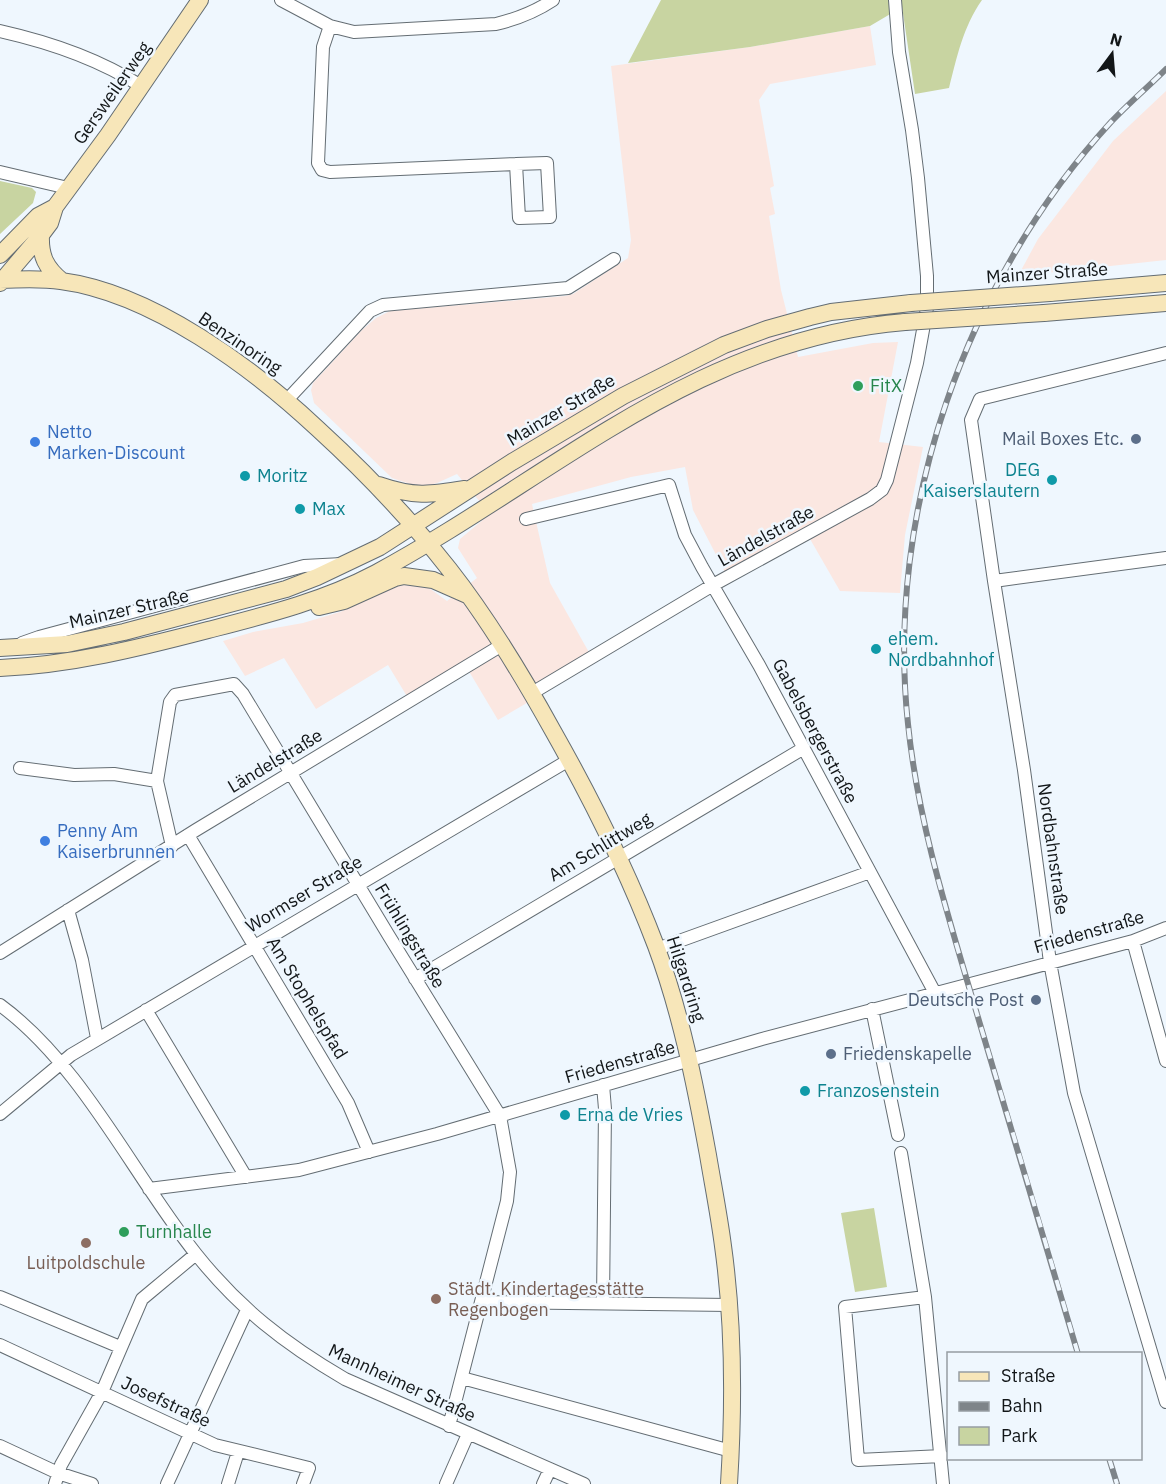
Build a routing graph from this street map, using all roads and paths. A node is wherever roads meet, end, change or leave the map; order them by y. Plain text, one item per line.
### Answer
1 (200, 0) edge
2 (281, 0) edge
3 (553, 0) edge
4 (895, 0) edge
5 (330, 26) junction
6 (0, 31) edge
7 (141, 86) junction
8 (516, 164) junction
9 (0, 172) edge
10 (68, 188) junction
11 (55, 207) junction
12 (41, 235) junction
13 (0, 255) edge
14 (614, 259) dead end
15 (1, 281) edge
16 (62, 281) junction
17 (1166, 283) edge
18 (1166, 303) edge
19 (1166, 353) edge
20 (287, 400) junction
21 (374, 483) junction
22 (472, 488) junction
23 (526, 519) dead end
24 (413, 525) junction
25 (428, 543) junction
26 (1166, 558) edge
27 (994, 581) junction
28 (713, 585) junction
29 (470, 596) junction
30 (291, 609) junction
31 (502, 645) junction
32 (6, 648) edge
33 (0, 668) edge
34 (532, 693) junction
35 (804, 748) junction
36 (569, 760) junction
37 (20, 768) dead end
38 (290, 773) junction
39 (157, 781) junction
40 (188, 835) junction
41 (172, 846) junction
42 (619, 856) junction
43 (870, 872) junction
44 (357, 883) junction
45 (68, 910) junction
46 (1166, 928) edge
47 (1133, 940) junction
48 (254, 944) junction
49 (657, 949) junction
50 (0, 953) edge
51 (1050, 962) junction
52 (415, 979) junction
53 (935, 993) junction
54 (0, 1005) edge
55 (872, 1009) junction
56 (146, 1010) junction
57 (97, 1038) junction
58 (690, 1060) junction
59 (1166, 1061) edge
60 (60, 1063) junction
61 (603, 1085) junction
62 (0, 1114) edge
63 (500, 1116) junction
64 (898, 1135) dead end
65 (369, 1152) junction
66 (900, 1153) dead end
67 (246, 1178) junction
68 (150, 1189) junction
69 (196, 1254) junction
70 (0, 1297) edge
71 (925, 1297) junction
72 (482, 1302) junction
73 (603, 1302) junction
74 (730, 1305) junction
75 (247, 1310) junction
76 (0, 1345) edge
77 (120, 1347) junction
78 (462, 1378) junction
79 (102, 1392) junction
80 (1166, 1402) edge
81 (449, 1426) junction
82 (189, 1434) junction
83 (468, 1434) junction
84 (0, 1446) edge
85 (731, 1451) junction
86 (238, 1452) junction
87 (942, 1456) junction
88 (550, 1469) junction
89 (56, 1478) edge
90 (92, 1484) edge
91 (167, 1484) edge
92 (228, 1484) edge
93 (303, 1484) edge
94 (446, 1484) edge
95 (543, 1484) edge
96 (584, 1484) edge
97 (729, 1484) edge
98 (944, 1484) edge

1 - 7 main road, Gersweilerweg
2 - 5 street
3 - 5 street
4 - 28 street, Ländelstraße
5 - 8 street
6 - 7 street
7 - 10 main road, Gersweilerweg
8 - 8 street
9 - 10 street
10 - 11 main road, Gersweilerweg
11 - 12 main road, Gersweilerweg
11 - 13 main road, Gersweilerweg
12 - 15 main road, Gersweilerweg
12 - 16 main road
14 - 20 street
15 - 16 main road, Benzinoring
16 - 20 main road, Benzinoring
17 - 22 main road, Mainzer Straße, bridge
18 - 25 main road, bridge
19 - 27 street, Nordbahnstraße
20 - 21 main road, Benzinoring
21 - 22 main road
21 - 24 main road, Benzinoring
22 - 24 main road, Mainzer Straße
23 - 28 street, Gabelsbergerstraße
24 - 25 main road, Benzinoring
24 - 32 main road, Mainzer Straße
25 - 29 main road, Hilgardring
25 - 30 main road
26 - 27 street
27 - 51 street, Nordbahnstraße
28 - 34 street, Ländelstraße
28 - 35 street, Gabelsbergerstraße
29 - 30 main road
29 - 31 main road, Hilgardring
30 - 33 main road
31 - 34 main road, Hilgardring
31 - 38 street, Ländelstraße
34 - 36 main road, Hilgardring
35 - 42 street, Am Schlittweg
35 - 43 street, Gabelsbergerstraße
36 - 42 main road, Hilgardring
36 - 44 street, Wormser Straße
37 - 39 street
38 - 39 street, Frühlingstraße
38 - 40 street, Ländelstraße
38 - 44 street, Frühlingstraße
39 - 41 street
40 - 41 street, Ländelstraße
40 - 48 street, Am Stophelspfad
41 - 45 street, Ländelstraße
42 - 49 main road, Hilgardring
42 - 52 street, Am Schlittweg
43 - 49 street
43 - 53 street, Gabelsbergerstraße
44 - 48 street, Wormser Straße
44 - 52 street, Frühlingstraße
45 - 50 street, Ländelstraße
45 - 57 street
46 - 47 street, Friedenstraße
47 - 51 street, Friedenstraße
47 - 59 street
48 - 56 street, Wormser Straße
48 - 65 street, Am Stophelspfad
49 - 58 main road, Hilgardring
51 - 53 street, Friedenstraße
51 - 80 street, Nordbahnstraße
52 - 63 street, Frühlingstraße
53 - 55 street, Friedenstraße
54 - 60 street, Mannheimer Straße
55 - 58 street, Friedenstraße
55 - 64 street
56 - 57 street, Wormser Straße
56 - 67 street
57 - 60 street, Wormser Straße
58 - 61 street, Friedenstraße
58 - 74 main road, Hilgardring
60 - 62 street, Wormser Straße
60 - 68 street, Mannheimer Straße
61 - 63 street, Friedenstraße
61 - 73 street
63 - 65 street, Friedenstraße
63 - 72 street
65 - 67 street, Friedenstraße
66 - 71 street
67 - 68 street, Friedenstraße
68 - 69 street, Mannheimer Straße
69 - 75 street, Mannheimer Straße
69 - 77 street
70 - 77 street
71 - 87 street
71 - 87 street
72 - 73 street
72 - 78 street
73 - 74 street
74 - 85 main road, Hilgardring
75 - 81 street, Mannheimer Straße
75 - 82 street
76 - 79 street, Josefstraße
77 - 79 street
78 - 81 street
78 - 85 street
79 - 82 street, Josefstraße
79 - 89 street
81 - 83 street, Mannheimer Straße
82 - 86 street, Josefstraße
82 - 91 street
83 - 88 street, Mannheimer Straße
83 - 94 street
84 - 89 street
85 - 97 main road, Hilgardring
86 - 92 street
86 - 93 street, Josefstraße
87 - 98 street
88 - 95 street
88 - 96 street, Mannheimer Straße
89 - 90 street

